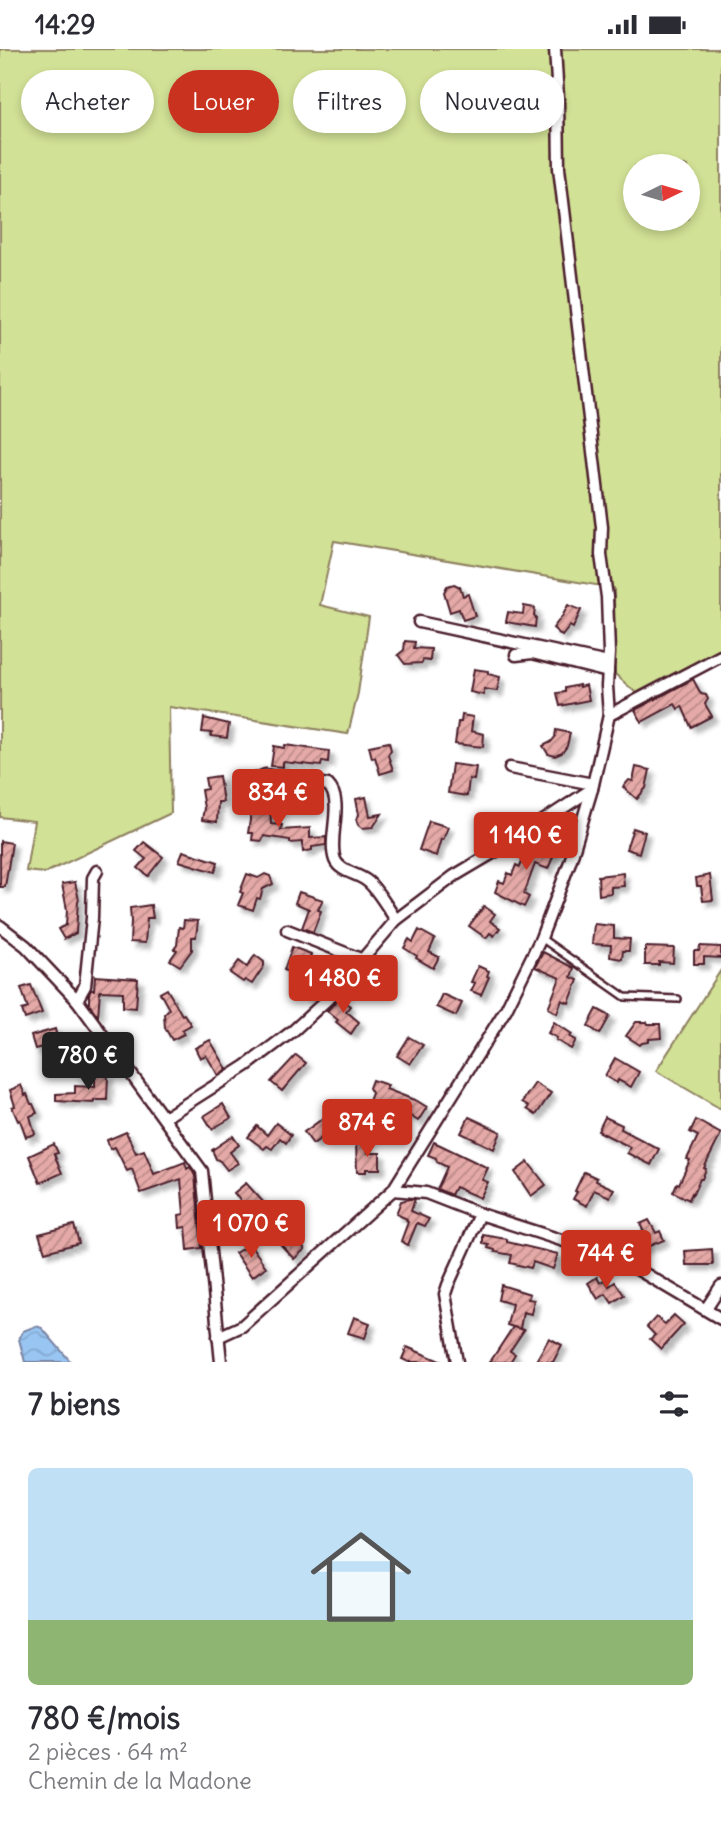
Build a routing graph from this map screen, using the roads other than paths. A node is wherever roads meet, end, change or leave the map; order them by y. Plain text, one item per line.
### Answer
1 (555, 49) edge
2 (419, 622) dead end
3 (516, 655) dead end
4 (721, 656) edge
5 (608, 668) junction
6 (609, 715) junction
7 (510, 768) dead end
8 (249, 782) dead end
9 (593, 787) junction
10 (97, 871) dead end
11 (396, 921) junction
12 (0, 926) edge
13 (287, 930) dead end
14 (541, 938) junction
15 (363, 960) junction
16 (678, 999) dead end
17 (77, 1000) junction
18 (164, 1118) junction
19 (393, 1190) junction
20 (480, 1215) junction
21 (721, 1286) edge
22 (706, 1310) junction
23 (721, 1319) edge
24 (218, 1337) junction
25 (221, 1362) edge
26 (457, 1362) edge

1 - 5 street
2 - 5 street
3 - 5 street
4 - 6 street
5 - 6 street
6 - 9 street
7 - 9 street
8 - 11 street
9 - 11 street
9 - 14 street
10 - 17 street
11 - 15 street
12 - 17 street
13 - 15 street
14 - 16 lane
14 - 19 street
15 - 18 street
17 - 18 street
18 - 24 street
19 - 20 street
19 - 24 street
20 - 22 street
20 - 26 street
21 - 22 street
22 - 23 street
24 - 25 street

